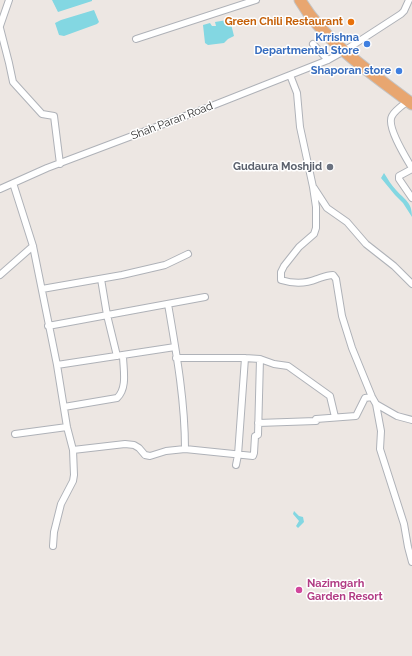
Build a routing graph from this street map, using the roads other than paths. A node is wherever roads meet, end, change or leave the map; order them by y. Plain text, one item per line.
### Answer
1 (8, 0) edge
2 (256, 0) edge
3 (300, 0) edge
4 (409, 0) edge
5 (0, 27) edge
6 (136, 39) dead end
7 (313, 44) dead end
8 (344, 51) junction
9 (328, 60) junction
10 (290, 75) junction
11 (410, 102) edge
12 (60, 164) junction
13 (412, 169) edge
14 (13, 183) junction
15 (313, 187) junction
16 (0, 189) edge
17 (412, 198) edge
18 (33, 246) junction
19 (188, 254) dead end
20 (0, 275) edge
21 (102, 278) junction
22 (412, 284) edge
23 (42, 289) junction
24 (205, 297) dead end
25 (168, 304) junction
26 (107, 315) junction
27 (48, 326) junction
28 (175, 347) junction
29 (120, 355) junction
30 (176, 358) junction
31 (245, 358) junction
32 (260, 359) junction
33 (57, 365) junction
34 (372, 397) junction
35 (376, 404) junction
36 (64, 407) junction
37 (335, 417) junction
38 (412, 420) edge
39 (258, 423) junction
40 (67, 427) junction
41 (15, 434) dead end
42 (185, 449) junction
43 (73, 450) junction
44 (238, 455) junction
45 (236, 465) dead end
46 (53, 546) dead end
47 (412, 562) edge

1 - 5 street
2 - 6 street
3 - 8 highway
4 - 8 street, Shah Paran Road
5 - 12 street
7 - 9 street
8 - 9 street, Shah Paran Road
8 - 11 highway
9 - 10 street, Shah Paran Road
10 - 12 street, Shah Paran Road
10 - 15 street
11 - 13 street
12 - 14 street, Shah Paran Road
13 - 17 street
14 - 16 street, Shah Paran Road
14 - 18 street
15 - 22 street
15 - 34 street
18 - 20 street
18 - 23 street
19 - 21 street
21 - 23 street
21 - 26 street
23 - 27 street
24 - 25 street
25 - 26 street
25 - 28 street
26 - 27 street
26 - 29 street
27 - 33 street
28 - 29 street
28 - 30 street
29 - 33 street
29 - 36 street
30 - 31 street
30 - 42 street
31 - 32 street
31 - 44 street
32 - 37 street
32 - 39 street
33 - 36 street
34 - 35 street
34 - 37 street
35 - 38 street
35 - 47 street
36 - 40 street
37 - 39 street
39 - 44 street
40 - 41 street
40 - 43 street
42 - 43 street
42 - 44 street
43 - 46 street
44 - 45 street

